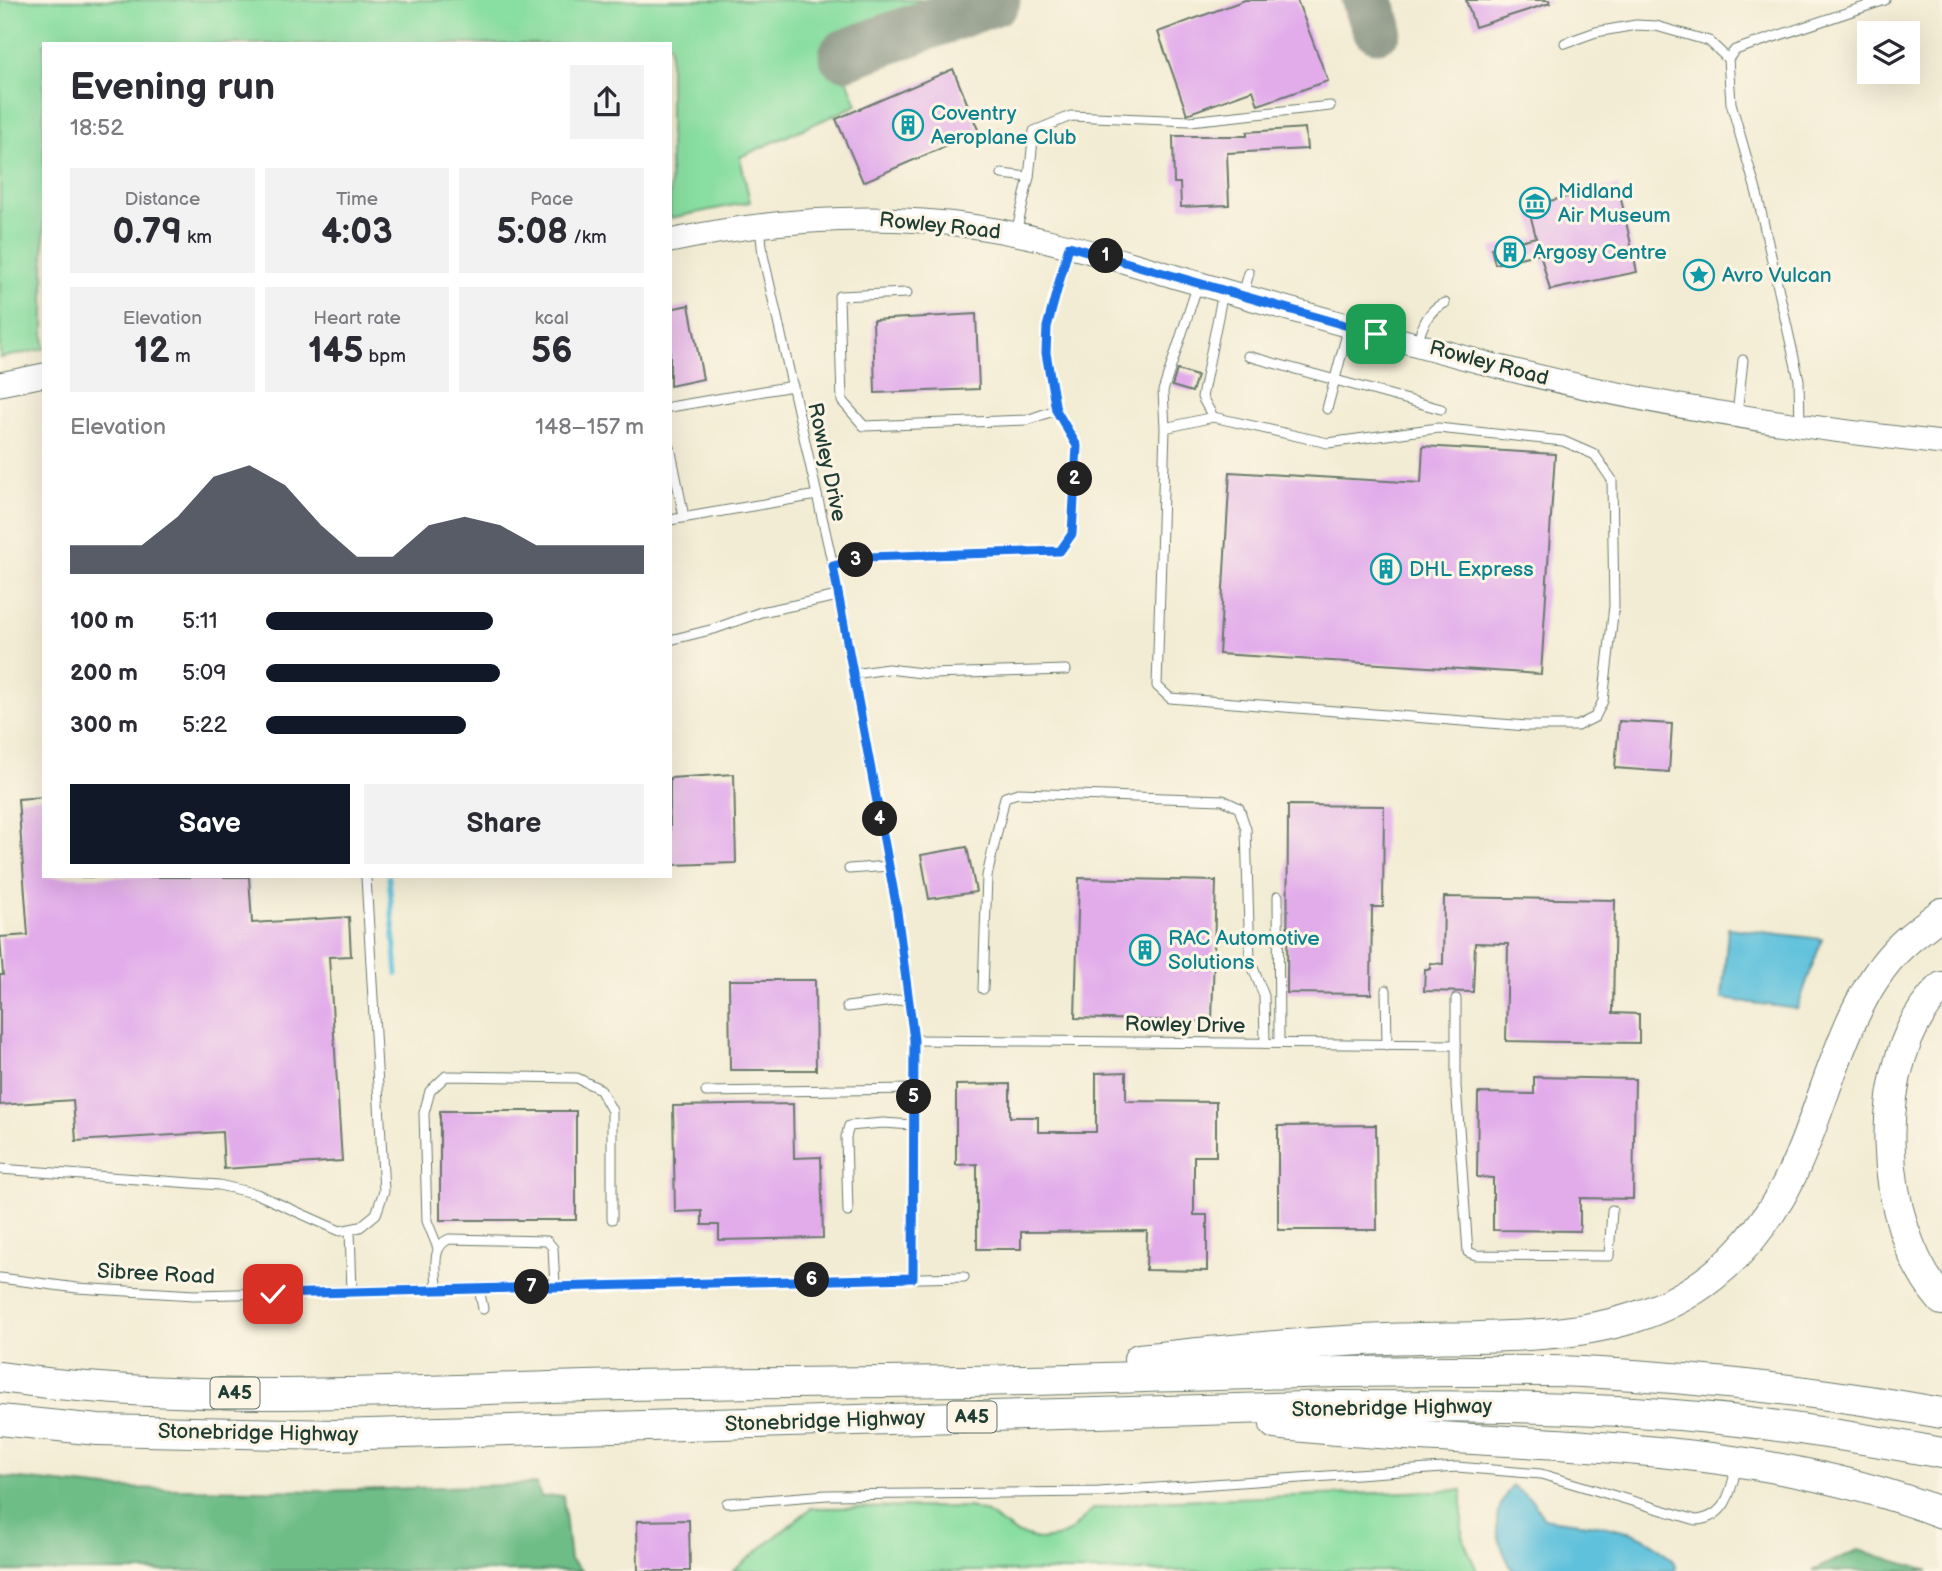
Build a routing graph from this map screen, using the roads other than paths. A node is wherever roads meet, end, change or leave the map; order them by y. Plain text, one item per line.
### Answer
1 (1885, 0) edge
2 (1565, 43) dead end
3 (1727, 59) junction
4 (1330, 106) dead end
5 (1002, 174) dead end
6 (1029, 177) junction
7 (760, 224) junction
8 (1016, 235) junction
9 (672, 241) edge
10 (1069, 246) junction
11 (1249, 272) dead end
12 (1198, 283) junction
13 (907, 293) dead end
14 (1233, 293) junction
15 (1445, 303) dead end
16 (1349, 326) junction
17 (1417, 344) junction
18 (1248, 356) dead end
19 (1743, 360) dead end
20 (42, 375) edge
21 (1334, 380) junction
22 (0, 384) edge
23 (793, 386) junction
24 (672, 407) edge
25 (1326, 409) dead end
26 (1441, 409) dead end
27 (1056, 410) junction
28 (1213, 417) junction
29 (1737, 417) junction
30 (1800, 426) junction
31 (1165, 428) junction
32 (1942, 443) edge
33 (672, 457) edge
34 (817, 495) junction
35 (684, 517) junction
36 (672, 520) edge
37 (833, 566) junction
38 (838, 596) junction
39 (672, 640) edge
40 (1066, 670) dead end
41 (853, 674) junction
42 (889, 866) junction
43 (849, 869) dead end
44 (366, 878) edge
45 (1278, 896) dead end
46 (1942, 913) edge
47 (1942, 987) edge
48 (983, 989) dead end
49 (1386, 990) dead end
50 (908, 999) junction
51 (1456, 999) dead end
52 (847, 1007) dead end
53 (914, 1040) junction
54 (1265, 1043) junction
55 (1279, 1044) junction
56 (1387, 1045) junction
57 (1456, 1045) junction
58 (914, 1089) junction
59 (706, 1091) dead end
60 (914, 1125) junction
61 (0, 1169) edge
62 (1612, 1210) dead end
63 (848, 1212) dead end
64 (612, 1219) dead end
65 (350, 1230) junction
66 (438, 1248) junction
67 (0, 1278) edge
68 (913, 1278) junction
69 (964, 1278) dead end
70 (555, 1286) junction
71 (479, 1288) junction
72 (437, 1289) junction
73 (352, 1292) junction
74 (1942, 1300) edge
75 (483, 1309) dead end
76 (0, 1377) edge
77 (1032, 1380) junction
78 (1176, 1412) junction
79 (1942, 1413) edge
80 (0, 1420) edge
81 (1942, 1453) edge
82 (1737, 1462) junction
83 (727, 1503) dead end
84 (1942, 1513) edge

1 - 3 lane
2 - 3 lane
3 - 30 lane
4 - 6 lane
5 - 6 lane
6 - 8 lane
7 - 8 street, Rowley Road
7 - 9 street, Rowley Road
7 - 23 lane, Rowley Drive
8 - 10 street, Rowley Road
10 - 12 street, Rowley Road
10 - 27 lane
11 - 14 lane
12 - 14 street, Rowley Road
12 - 31 lane
13 - 27 lane
14 - 16 street, Rowley Road
14 - 28 lane
15 - 17 lane
16 - 17 street, Rowley Road
16 - 21 lane
17 - 29 street, Rowley Road
18 - 21 lane
19 - 29 lane
20 - 22 street
21 - 25 lane
21 - 26 lane
23 - 24 lane
23 - 34 lane, Rowley Drive
27 - 37 lane
28 - 31 lane
28 - 31 lane
29 - 30 street, Rowley Road
30 - 32 street, Rowley Road
33 - 35 lane
34 - 35 lane
34 - 37 lane, Rowley Drive
35 - 36 lane
37 - 38 lane, Rowley Drive
38 - 39 lane
38 - 41 lane, Rowley Drive
40 - 41 lane
41 - 42 lane, Rowley Drive
42 - 43 lane
42 - 50 lane, Rowley Drive
44 - 65 lane
45 - 55 lane
46 - 77 highway
47 - 74 highway
48 - 54 lane
49 - 56 lane
50 - 52 lane
50 - 53 lane, Rowley Drive
51 - 57 lane
53 - 54 lane, Rowley Drive
53 - 58 lane, Rowley Drive
54 - 55 lane, Rowley Drive
55 - 56 lane, Rowley Drive
56 - 57 lane, Rowley Drive
57 - 62 lane
58 - 59 lane
58 - 60 lane, Rowley Drive
60 - 63 lane
60 - 68 lane, Rowley Drive
61 - 65 lane
64 - 66 lane
65 - 73 lane
66 - 70 lane
66 - 72 lane
67 - 73 lane, Sibree Road
68 - 69 lane, Sibree Road
68 - 70 lane, Sibree Road
70 - 71 lane, Sibree Road
71 - 72 lane, Sibree Road
71 - 75 lane
72 - 73 lane, Sibree Road
76 - 77 highway, Stonebridge Highway / A45
77 - 79 highway, Stonebridge Highway / A45
78 - 80 highway, Stonebridge Highway / A45
78 - 81 highway, Stonebridge Highway / A45
78 - 82 highway
82 - 83 lane
82 - 84 highway

